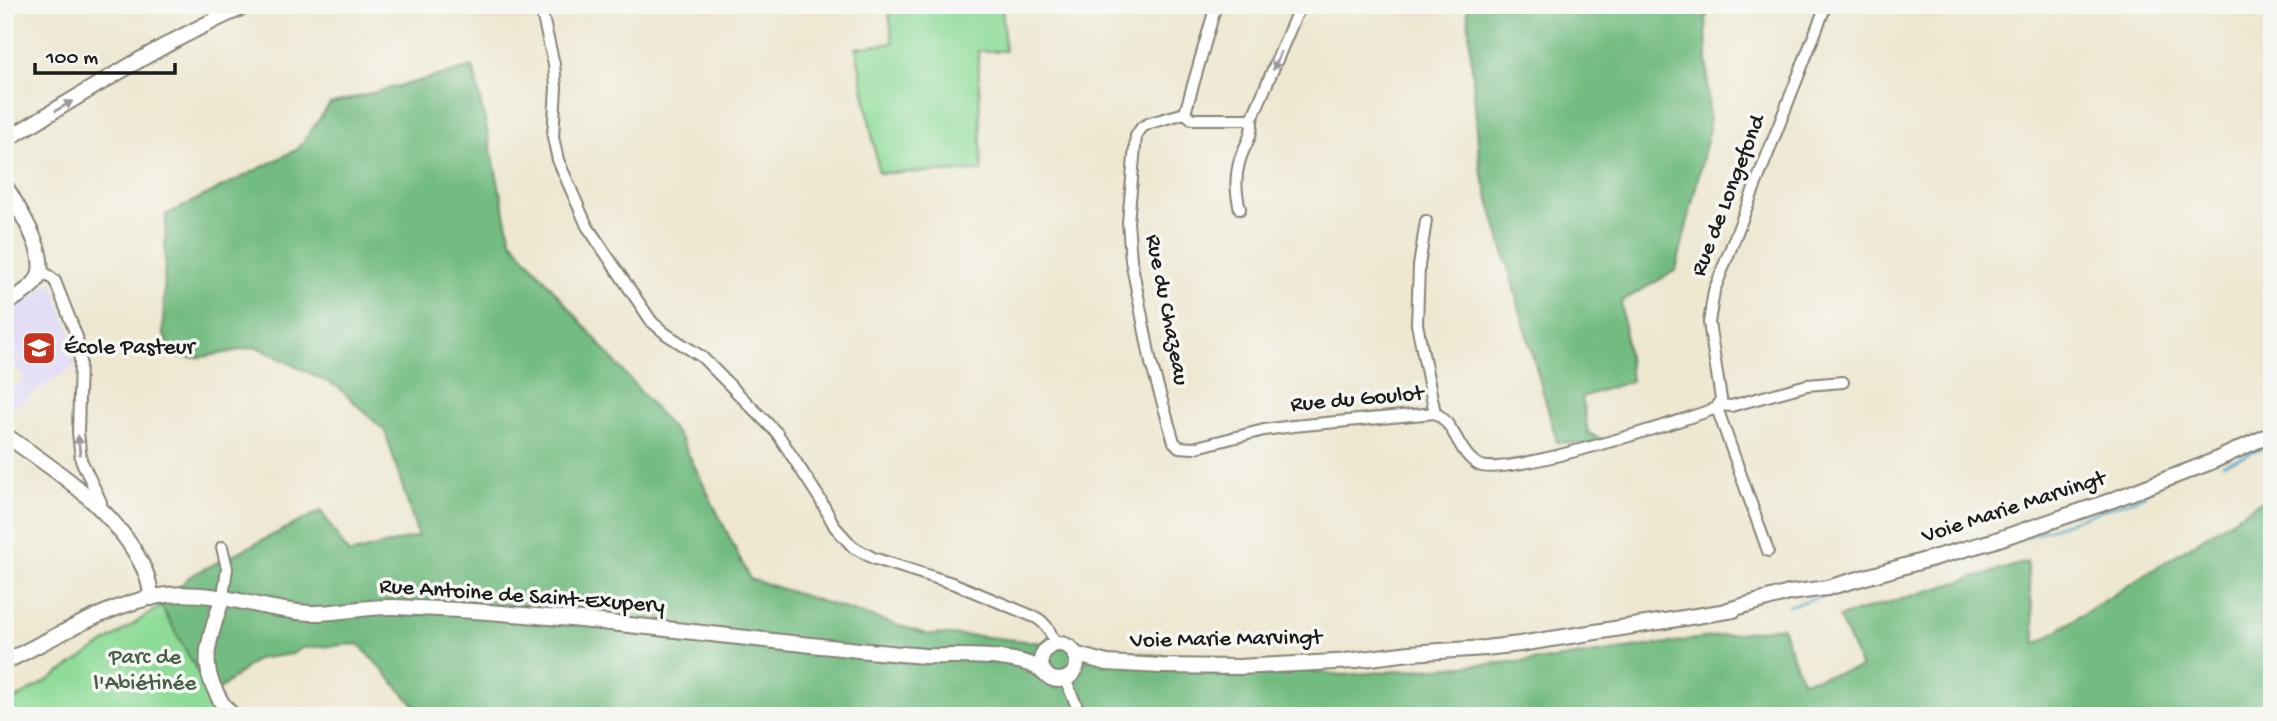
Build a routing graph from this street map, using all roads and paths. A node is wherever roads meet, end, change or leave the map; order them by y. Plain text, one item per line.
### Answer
1 (248, 5) edge
2 (540, 5) edge
3 (1216, 5) edge
4 (1304, 5) edge
5 (1826, 5) edge
6 (1185, 113) junction
7 (1252, 119) junction
8 (5, 140) edge
9 (5, 185) edge
10 (1240, 209) dead end
11 (1426, 221) dead end
12 (41, 270) junction
13 (5, 304) edge
14 (1843, 382) dead end
15 (1719, 406) junction
16 (1435, 413) junction
17 (2272, 434) edge
18 (5, 435) edge
19 (2272, 441) edge
20 (1179, 447) joint
21 (2211, 462) junction
22 (96, 506) junction
23 (222, 547) dead end
24 (1768, 551) dead end
25 (223, 596) junction
26 (152, 598) junction
27 (1049, 648) junction
28 (1074, 654) junction
29 (1008, 660) junction
30 (5, 662) edge
31 (1107, 663) junction
32 (1044, 672) junction
33 (1070, 674) junction
34 (234, 716) edge
35 (1081, 716) edge

8 -> 1 main road
2 - 27 street
3 - 6 street
4 -> 7 street
5 - 15 street, Rue de Longefond
6 - 7 street
6 - 20 street, Rue du Chazeau
7 - 10 street
9 - 12 main road
11 - 16 street
12 - 13 main road
22 -> 12 street
14 - 15 street, Rue du Goulot
15 - 16 street, Rue du Goulot
15 - 24 street, Rue de Longefond
16 - 20 street, Rue du Goulot
17 - 21 main road, Voie Marie Marvingt
18 - 22 main road
19 - 21 main road, Voie Marie Marvingt
21 - 31 main road, Voie Marie Marvingt
22 - 26 main road
23 - 25 street
25 - 26 main road, Rue Antoine de Saint-Exupery
25 - 29 main road, Rue Antoine de Saint-Exupery
25 - 34 main road
26 - 30 main road, Rue Antoine de Saint-Exupery
27 - 28 main road
27 - 29 main road, Rue Antoine de Saint-Exupery
27 - 32 main road
28 - 31 main road, Voie Marie Marvingt
28 - 33 main road
29 - 32 main road, Rue Antoine de Saint-Exupery
31 - 33 main road, Voie Marie Marvingt
32 - 33 main road
33 - 35 street

